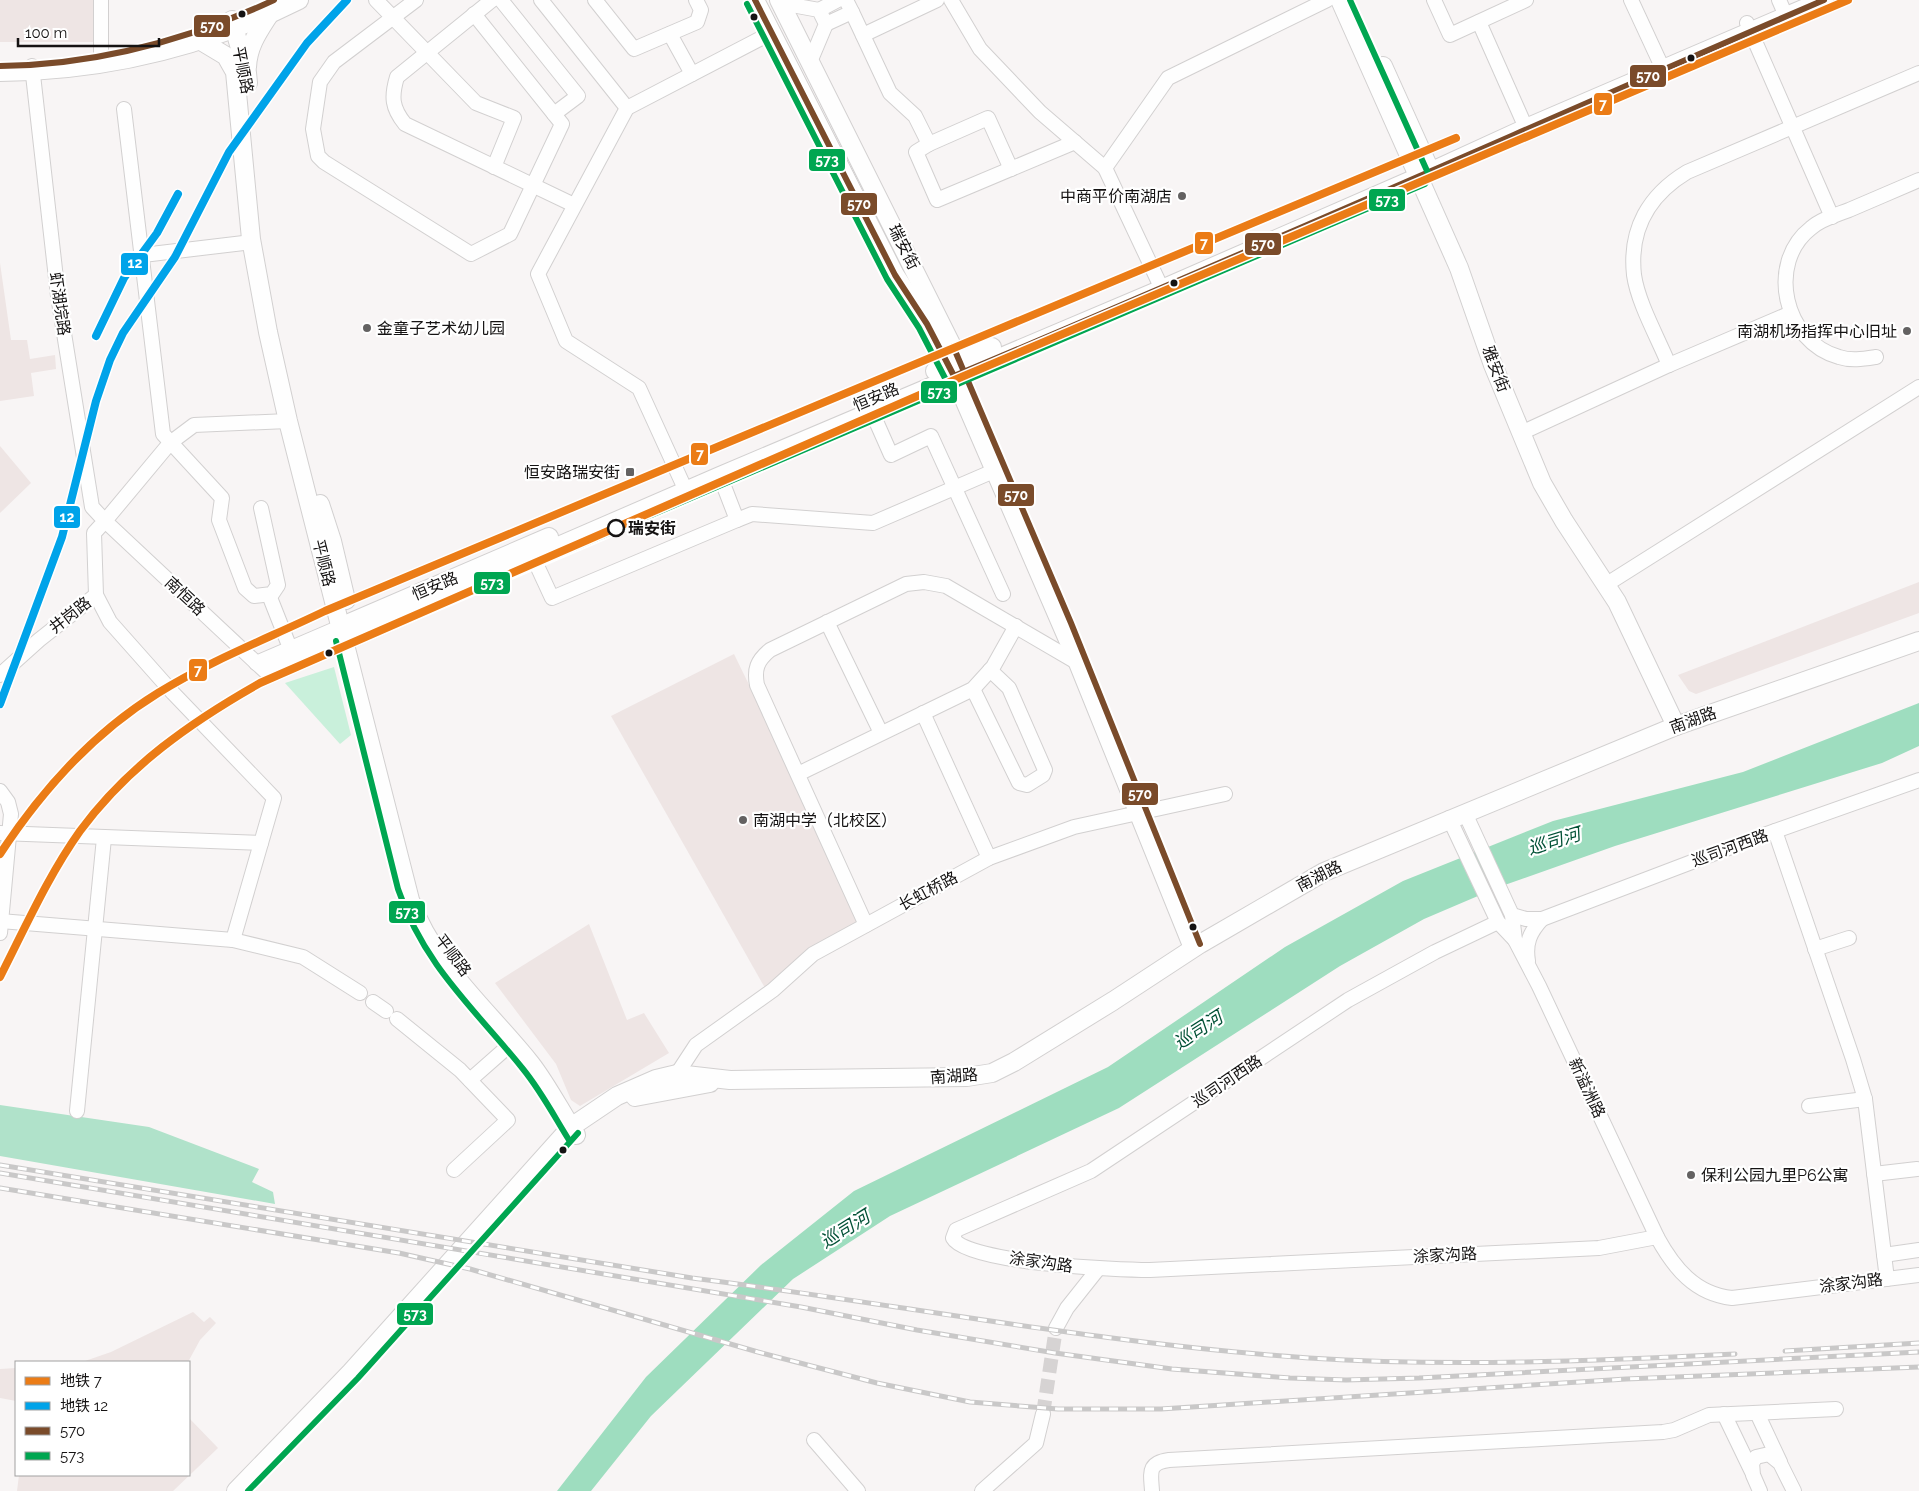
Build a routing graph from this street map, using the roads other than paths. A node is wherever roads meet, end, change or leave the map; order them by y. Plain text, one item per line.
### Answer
1 (100, 0) edge
2 (298, 0) edge
3 (376, 0) edge
4 (416, 0) edge
5 (492, 0) edge
6 (501, 0) edge
7 (541, 0) edge
8 (595, 0) edge
9 (696, 0) edge
10 (755, 0) edge
11 (838, 0) edge
12 (937, 0) edge
13 (951, 0) edge
14 (1327, 0) edge
15 (1340, 0) edge
16 (1352, 0) edge
17 (1434, 0) edge
18 (1630, 0) edge
19 (1798, 0) edge
20 (1824, 0) edge
21 (780, 1) edge
22 (1522, 1) edge
23 (849, 6) edge
24 (271, 7) edge
25 (1782, 8) edge
26 (820, 10) junction
27 (474, 14) junction
28 (393, 18) junction
29 (1479, 22) junction
30 (826, 24) junction
31 (233, 25) junction
32 (1748, 27) junction
33 (772, 33) junction
34 (670, 34) junction
35 (863, 35) junction
36 (201, 41) junction
37 (427, 53) junction
38 (101, 57) junction
39 (810, 62) junction
40 (1661, 65) junction
41 (0, 66) edge
42 (32, 68) junction
43 (0, 72) edge
44 (247, 73) junction
45 (1919, 73) edge
46 (692, 74) junction
47 (627, 108) junction
48 (124, 109) dead end
49 (554, 114) junction
50 (1524, 123) junction
51 (1792, 127) junction
52 (1075, 142) junction
53 (929, 144) junction
54 (494, 167) junction
55 (1105, 168) junction
56 (1011, 169) junction
57 (1423, 169) junction
58 (1919, 180) edge
59 (533, 185) junction
60 (574, 205) junction
61 (1832, 217) junction
62 (252, 242) junction
63 (144, 255) junction
64 (1159, 285) junction
65 (1791, 313) junction
66 (1876, 357) dead end
67 (1668, 364) junction
68 (957, 368) junction
69 (1919, 387) edge
70 (872, 412) junction
71 (288, 421) junction
72 (1526, 431) junction
73 (170, 443) junction
74 (996, 470) junction
75 (720, 476) junction
76 (683, 486) junction
77 (955, 488) junction
78 (261, 508) dead end
79 (737, 520) junction
80 (105, 521) junction
81 (533, 557) junction
82 (1611, 582) junction
83 (1003, 594) dead end
84 (96, 595) junction
85 (269, 595) junction
86 (827, 622) junction
87 (1016, 626) junction
88 (347, 630) junction
89 (1919, 641) edge
90 (290, 648) junction
91 (1078, 663) junction
92 (261, 667) junction
93 (990, 670) junction
94 (0, 675) edge
95 (973, 689) junction
96 (924, 713) junction
97 (1682, 724) junction
98 (881, 734) junction
99 (798, 774) junction
100 (1919, 780) edge
101 (0, 791) edge
102 (1225, 794) dead end
103 (1143, 811) junction
104 (1457, 816) junction
105 (1775, 831) junction
106 (4, 834) edge
107 (104, 838) junction
108 (261, 843) junction
109 (989, 858) junction
110 (1512, 915) junction
111 (1542, 919) junction
112 (1498, 922) junction
113 (0, 925) edge
114 (866, 925) junction
115 (95, 929) junction
116 (1849, 938) dead end
117 (233, 940) junction
118 (1515, 940) junction
119 (1196, 946) junction
120 (1815, 949) junction
121 (1529, 965) junction
122 (360, 992) dead end
123 (373, 1002) dead end
124 (512, 1043) junction
125 (677, 1074) junction
126 (470, 1080) junction
127 (730, 1080) junction
128 (1865, 1099) junction
129 (1808, 1106) dead end
130 (77, 1111) dead end
131 (576, 1129) junction
132 (1918, 1169) dead end
133 (454, 1170) dead end
134 (1874, 1174) junction
135 (953, 1234) joint
136 (1657, 1238) junction
137 (1919, 1250) edge
138 (1884, 1254) junction
139 (1098, 1269) junction
140 (1919, 1275) edge
141 (1887, 1279) junction
142 (1056, 1328) tunnel mouth
143 (1836, 1409) dead end
144 (1757, 1413) junction
145 (1044, 1414) tunnel mouth
146 (1724, 1414) junction
147 (814, 1440) dead end
148 (1780, 1462) junction
149 (1753, 1474) junction
150 (236, 1491) edge
151 (252, 1491) edge
152 (858, 1491) edge
153 (982, 1491) edge
154 (1152, 1491) edge
155 (1760, 1491) edge
156 (1794, 1491) edge

1 - 38 street
2 - 24 main road
3 - 28 street
4 - 28 street
5 - 27 street
6 - 49 street
7 - 47 street
8 - 34 street
9 - 34 street
10 - 33 main road, 瑞安街
11 - 26 street
12 - 35 street
13 - 52 street
14 - 55 street
15 - 57 main road, 雅安街
16 - 57 main road, 雅安街
17 - 29 street
18 - 40 street
19 - 25 main road, 恒安路
20 - 25 main road, 恒安路
21 - 26 street
21 - 39 main road, 瑞安街
22 - 29 street
23 - 30 street
23 - 35 street
24 - 31 main road
24 - 44 main road
25 - 32 main road, 恒安路
26 - 30 street
27 - 37 street
27 - 49 street
28 - 37 street
28 - 59 street
29 - 50 street
30 - 39 street
31 - 36 main road
31 - 38 main road
31 - 44 main road, 平顺路
32 - 40 main road, 恒安路
32 - 51 street
33 - 46 street
33 - 68 main road, 瑞安街
34 - 46 street
35 - 53 street
36 - 42 main road
36 - 62 main road, 平顺路
37 - 54 street
37 - 54 street
38 - 42 main road
39 - 68 main road, 瑞安街
40 - 50 main road, 恒安路
41 - 42 main road
42 - 43 main road
42 - 80 street, 虾湖垸路
44 - 88 main road, 平顺路
45 - 51 street
46 - 47 street
47 - 60 street
48 - 63 street
49 - 59 street
50 - 57 main road, 恒安路
51 - 61 street
51 - 67 street
52 - 55 street
52 - 56 street
53 - 56 street
53 - 56 street
54 - 59 street
55 - 64 street
57 - 64 main road, 恒安路
57 - 72 main road, 雅安街
58 - 61 street
59 - 60 street
60 - 76 street
61 - 65 street
62 - 63 street
62 - 71 main road, 平顺路
63 - 73 street
64 - 68 main road, 恒安路
65 - 66 street
65 - 67 street
67 - 72 street
68 - 70 main road, 恒安路
68 - 74 main road, 瑞安街
68 - 76 main road, 恒安路
68 - 103 main road, 瑞安街
69 - 82 street
70 - 75 main road, 恒安路
70 - 77 street
71 - 73 street
71 - 88 main road, 平顺路
72 - 82 main road, 雅安街
73 - 80 street
73 - 85 street
74 - 77 street
74 - 91 main road, 瑞安街
75 - 76 main road, 恒安路
75 - 79 street
76 - 81 main road, 恒安路
76 - 88 main road, 恒安路
77 - 79 street
77 - 83 street
78 - 85 street
79 - 81 street
80 - 84 street
80 - 92 street, 南恒路
81 - 88 main road, 恒安路
82 - 97 main road, 雅安街
84 - 94 street, 井岗路
84 - 108 street
85 - 90 street
86 - 87 street
86 - 98 street
86 - 99 street
87 - 91 street
87 - 93 street
88 - 90 street, 恒安路
88 - 92 street, 恒安路
88 - 124 main road, 平顺路
88 - 131 main road, 平顺路
89 - 97 main road, 南湖路
90 - 92 street, 恒安路
91 - 103 main road, 瑞安街
93 - 95 street
93 - 95 street
95 - 96 street
96 - 98 street
96 - 109 street
97 - 104 main road, 南湖路
98 - 99 street
99 - 114 street
100 - 105 street, 巡司河西路
101 - 106 street
102 - 103 street, 长虹桥路
103 - 109 street, 长虹桥路
103 - 119 main road, 瑞安街
104 - 110 street
104 - 112 street
104 - 119 main road, 南湖路
105 - 111 street, 巡司河西路
105 - 120 street
106 - 107 street
106 - 113 street
107 - 108 street
107 - 115 street
108 - 117 street
109 - 114 street, 长虹桥路
110 - 111 street
110 - 118 street
111 - 121 street
112 - 118 street
112 - 135 street, 巡司河西路
113 - 115 street
114 - 125 street, 长虹桥路
115 - 117 street
115 - 130 street
116 - 120 street
117 - 122 street
118 - 121 street, 新溢洲路
119 - 127 main road, 南湖路
120 - 128 street
121 - 136 street, 新溢洲路
123 - 126 street
124 - 126 street
124 - 131 main road, 平顺路
125 - 127 main road, 南湖路
125 - 131 main road, 南湖路
126 - 133 street
127 - 131 main road, 南湖路
128 - 129 street
128 - 134 street
131 - 150 main road, 南湖路
131 - 151 main road, 南湖路
132 - 134 street
134 - 138 street
135 - 139 street, 涂家沟路
136 - 139 street, 涂家沟路
136 - 141 street, 涂家沟路
137 - 138 street
138 - 141 street
139 - 142 street
140 - 141 street, 涂家沟路
143 - 144 street
144 - 146 street
144 - 148 street
145 - 153 street
146 - 149 street
146 - 154 street
147 - 152 street
148 - 149 street
148 - 156 street
149 - 155 street

